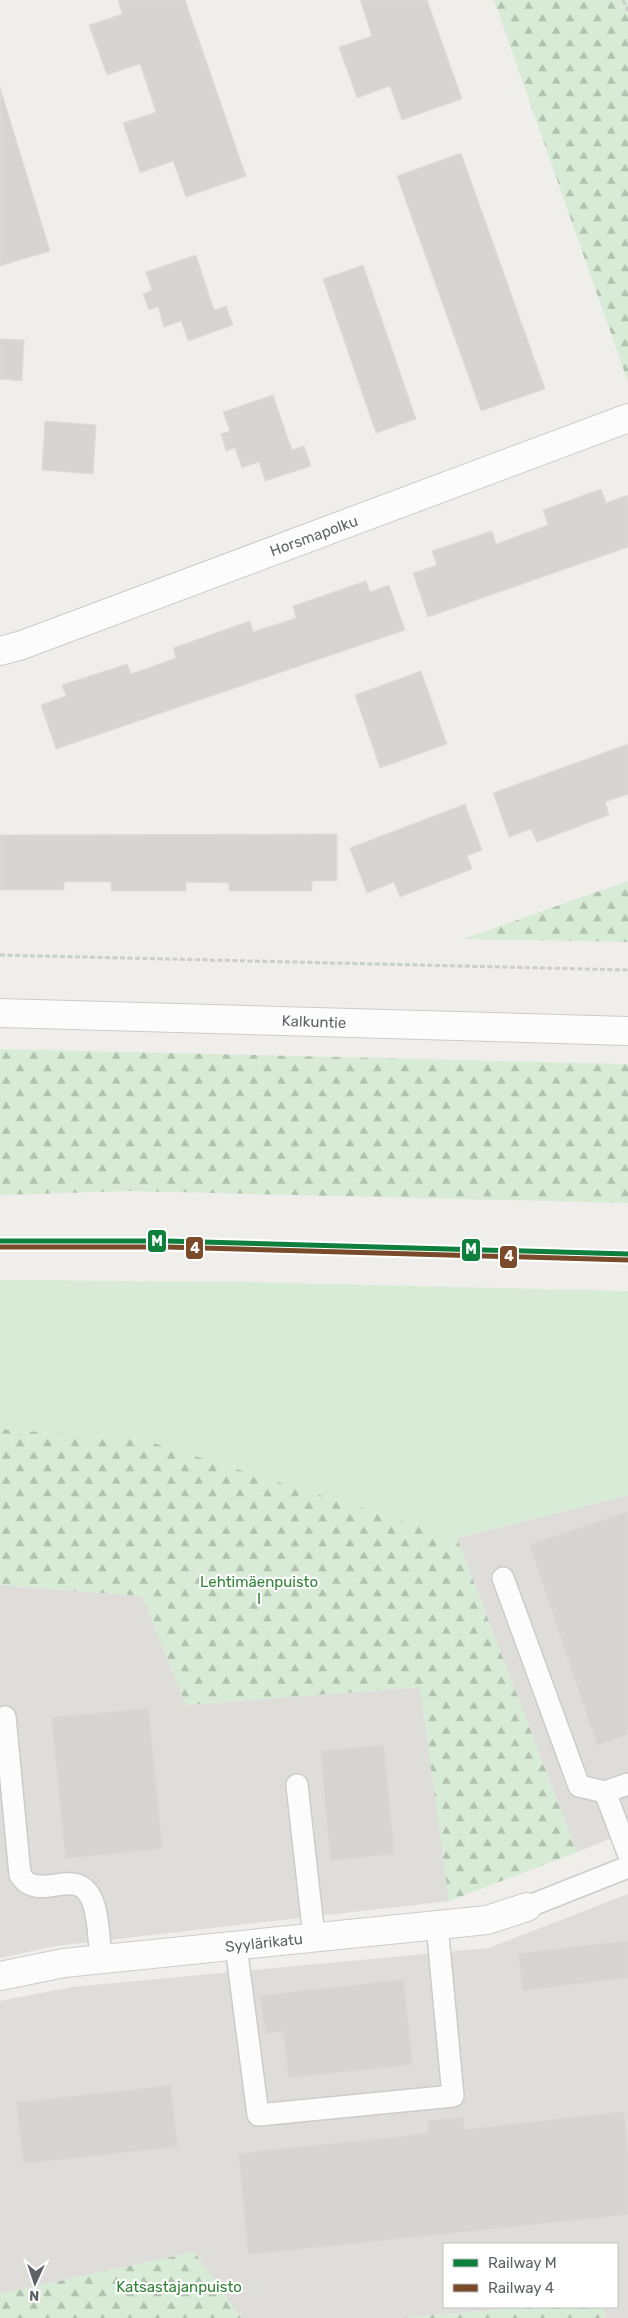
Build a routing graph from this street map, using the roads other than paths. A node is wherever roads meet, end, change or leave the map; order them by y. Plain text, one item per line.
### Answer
1 (628, 418) edge
2 (0, 651) edge
3 (0, 1012) edge
4 (628, 1031) edge
5 (503, 1578) dead end
6 (5, 1718) dead end
7 (628, 1784) edge
8 (297, 1785) dead end
9 (605, 1792) junction
10 (628, 1853) edge
11 (628, 1867) edge
12 (527, 1907) joint
13 (438, 1925) junction
14 (314, 1937) junction
15 (236, 1946) junction
16 (101, 1959) junction
17 (0, 1976) edge

1 - 2 street, Horsmapolku
3 - 4 street, Kalkuntie
5 - 9 lane
6 - 16 lane
7 - 9 lane
8 - 14 lane
9 - 10 lane
11 - 12 lane
12 - 13 street, Syylärikatu
13 - 14 street, Syylärikatu
13 - 15 lane
14 - 15 street, Syylärikatu
15 - 16 street, Syylärikatu
16 - 17 street, Syylärikatu

